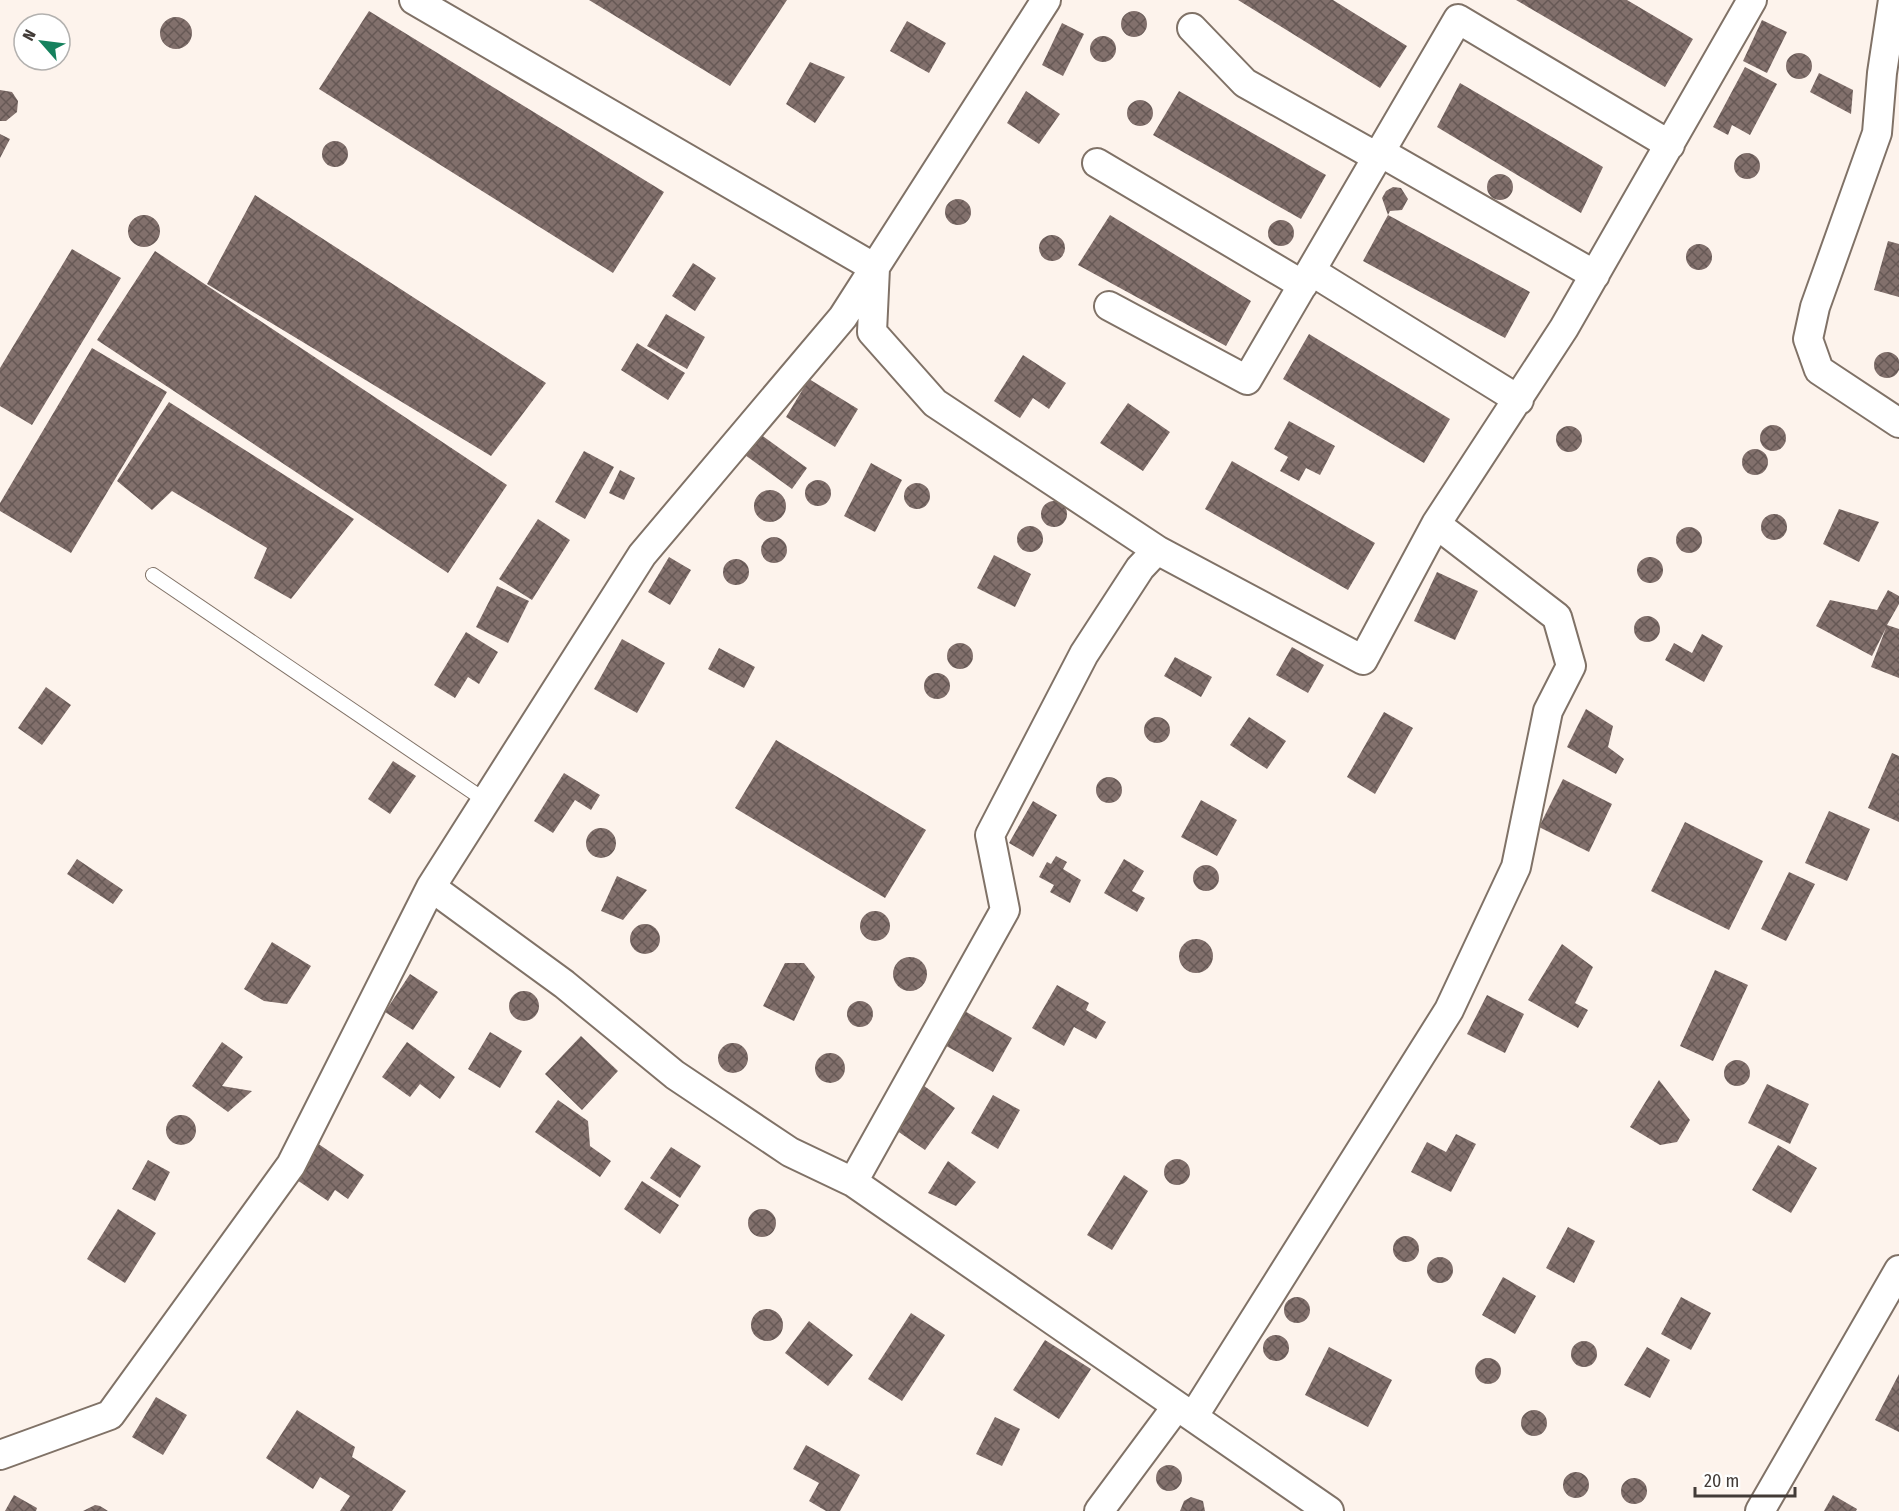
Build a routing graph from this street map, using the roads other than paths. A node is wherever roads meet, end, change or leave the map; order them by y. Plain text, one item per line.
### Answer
1 (414, 0) edge
2 (1046, 0) edge
3 (1752, 0) edge
4 (1893, 0) edge
5 (1192, 28) dead end
6 (1670, 145) junction
7 (1378, 155) junction
8 (1097, 164) dead end
9 (875, 268) junction
10 (1595, 275) junction
11 (1307, 278) junction
12 (1109, 306) dead end
13 (1519, 400) junction
14 (1899, 423) edge
15 (1436, 524) junction
16 (1157, 550) junction
17 (153, 576) dead end
18 (486, 801) junction
19 (431, 887) junction
20 (853, 1182) junction
21 (1899, 1270) edge
22 (1185, 1411) junction
23 (0, 1455) edge
24 (1099, 1511) edge
25 (1329, 1511) edge
26 (1760, 1511) edge

1 - 9 street
2 - 9 street
3 - 6 street
4 - 14 street
5 - 7 street
6 - 7 street
6 - 10 street
7 - 10 street
7 - 11 street
8 - 11 street
9 - 16 street
9 - 18 street
10 - 13 street
11 - 12 street
11 - 13 street
13 - 15 street
15 - 16 street
15 - 22 street
16 - 20 street
17 - 18 lane
18 - 19 street
19 - 20 street
19 - 23 street
20 - 22 street
21 - 26 street
22 - 24 street
22 - 25 street

